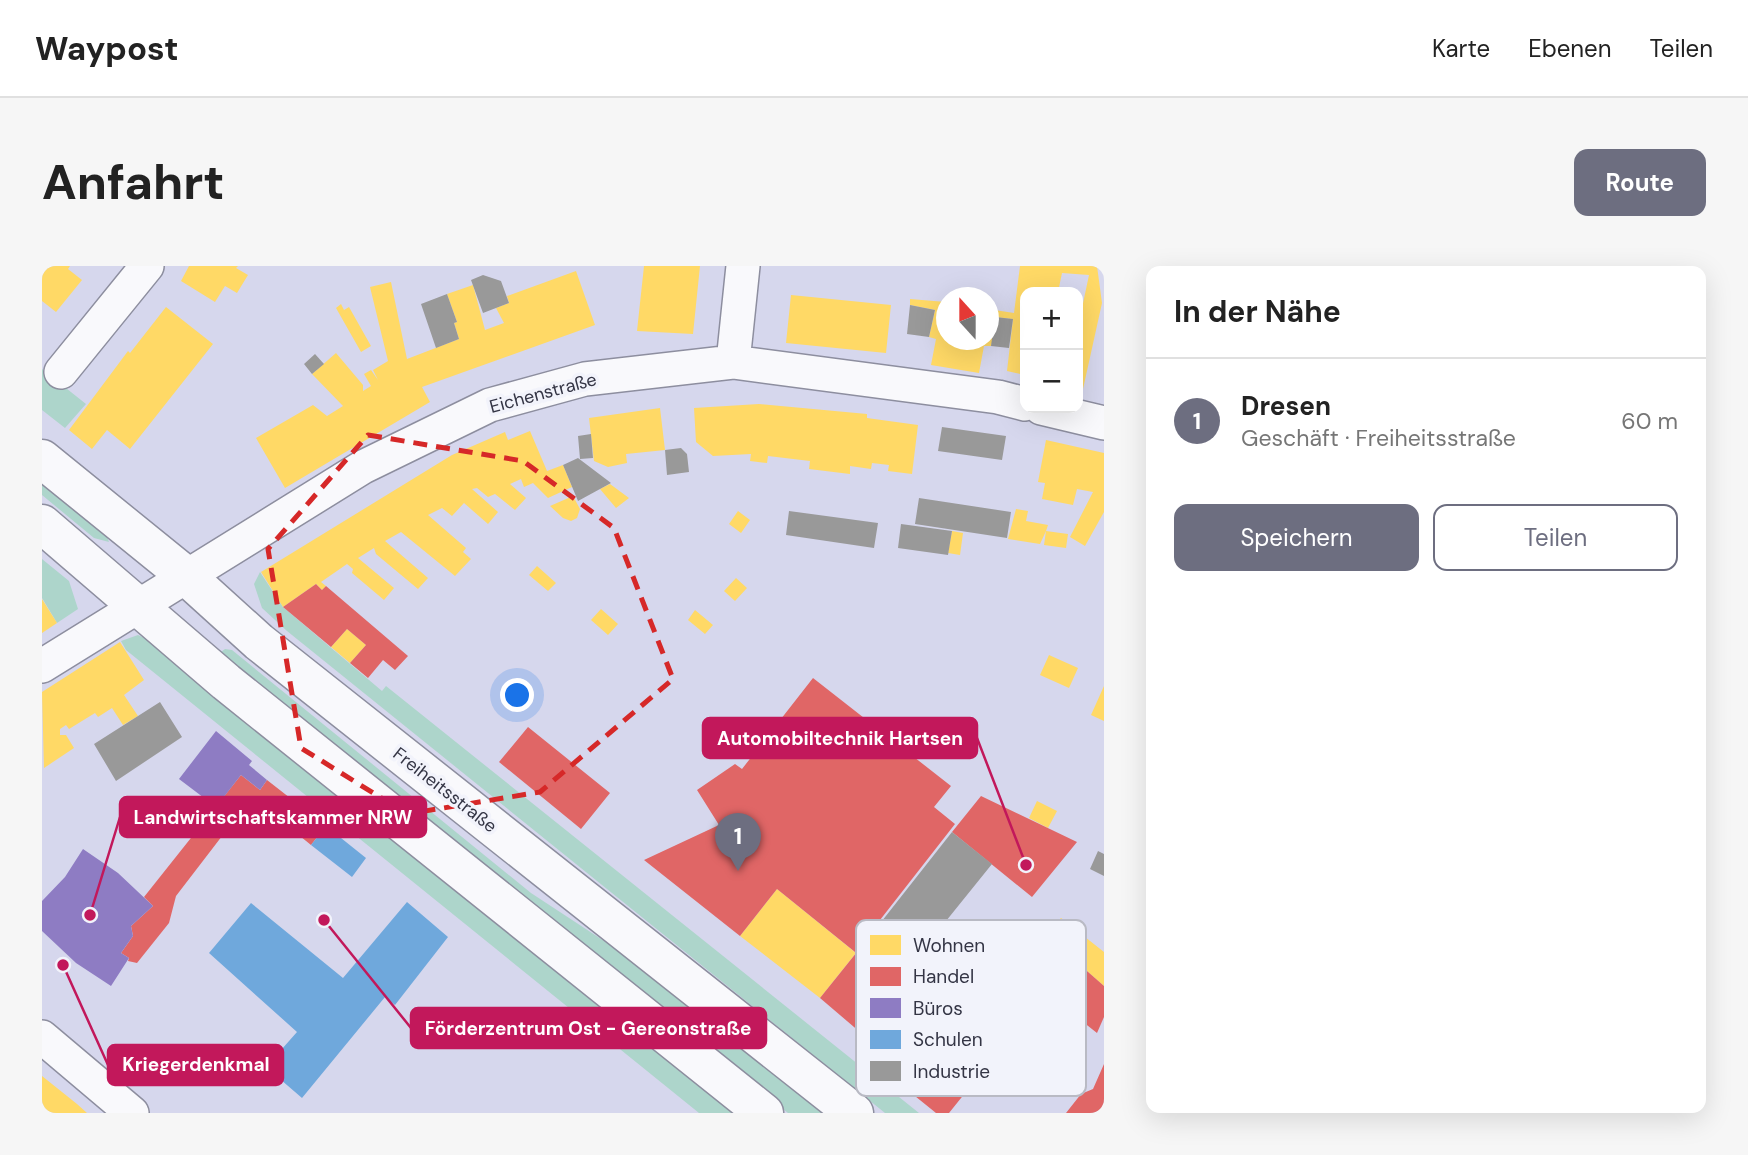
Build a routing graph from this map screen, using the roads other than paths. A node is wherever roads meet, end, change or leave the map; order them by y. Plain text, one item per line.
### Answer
1 (147, 266) edge
2 (743, 266) edge
3 (733, 362) junction
4 (61, 372) dead end
5 (1020, 403) edge
6 (1062, 413) edge
7 (1104, 423) edge
8 (42, 458) edge
9 (42, 524) edge
10 (185, 575) junction
11 (137, 605) junction
12 (42, 666) edge
13 (42, 1037) edge
14 (132, 1113) edge
15 (764, 1113) edge
16 (854, 1113) edge

1 - 4 street
2 - 3 street
3 - 5 street, Eichenstraße
3 - 10 street, Eichenstraße
6 - 7 street
8 - 10 main road, Freiheitsstraße
9 - 11 main road
10 - 11 street, Eichenstraße
10 - 16 main road, Freiheitsstraße
11 - 12 street, Eichenstraße
11 - 15 main road
13 - 14 street

